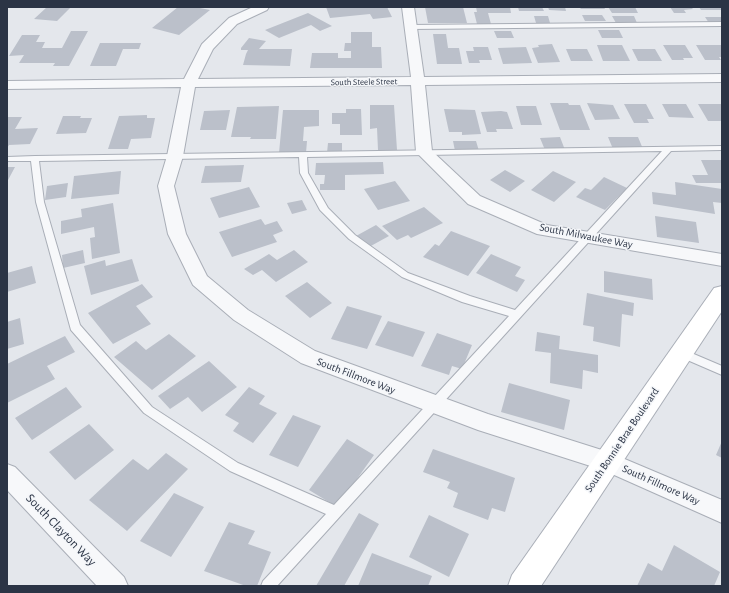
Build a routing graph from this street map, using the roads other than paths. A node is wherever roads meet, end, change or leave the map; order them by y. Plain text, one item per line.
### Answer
1 (263, 7) edge
2 (408, 7) edge
3 (722, 24) edge
4 (411, 27) junction
5 (722, 78) edge
6 (418, 81) junction
7 (189, 83) junction
8 (7, 85) edge
9 (669, 148) junction
10 (722, 148) edge
11 (424, 152) junction
12 (303, 154) junction
13 (175, 156) junction
14 (35, 158) junction
15 (7, 159) edge
16 (588, 237) junction
17 (722, 260) edge
18 (722, 294) edge
19 (517, 315) junction
20 (682, 353) junction
21 (722, 371) edge
22 (436, 404) junction
23 (608, 462) junction
24 (7, 474) edge
25 (336, 512) junction
26 (722, 512) edge
27 (115, 586) edge
28 (268, 586) edge
29 (522, 586) edge

1 - 7 street, South Fillmore Way
2 - 4 street
3 - 4 lane
4 - 6 street
5 - 6 street, South Steele Street
6 - 7 street, South Steele Street
6 - 11 street
7 - 8 street, South Steele Street
7 - 13 street, South Fillmore Way
9 - 10 lane
9 - 11 lane
9 - 16 lane
11 - 12 lane
11 - 16 street, South Milwaukee Way
12 - 13 lane
12 - 19 lane
13 - 14 lane
13 - 22 street, South Fillmore Way
14 - 15 lane
14 - 25 lane
16 - 17 street, South Milwaukee Way
16 - 19 lane
18 - 20 street, South Bonnie Brae Boulevard
19 - 22 lane
20 - 21 lane
20 - 23 street, South Bonnie Brae Boulevard
22 - 23 street, South Fillmore Way
22 - 25 lane
23 - 26 street, South Fillmore Way
23 - 29 street, South Bonnie Brae Boulevard
24 - 27 street, South Clayton Way
25 - 28 lane

